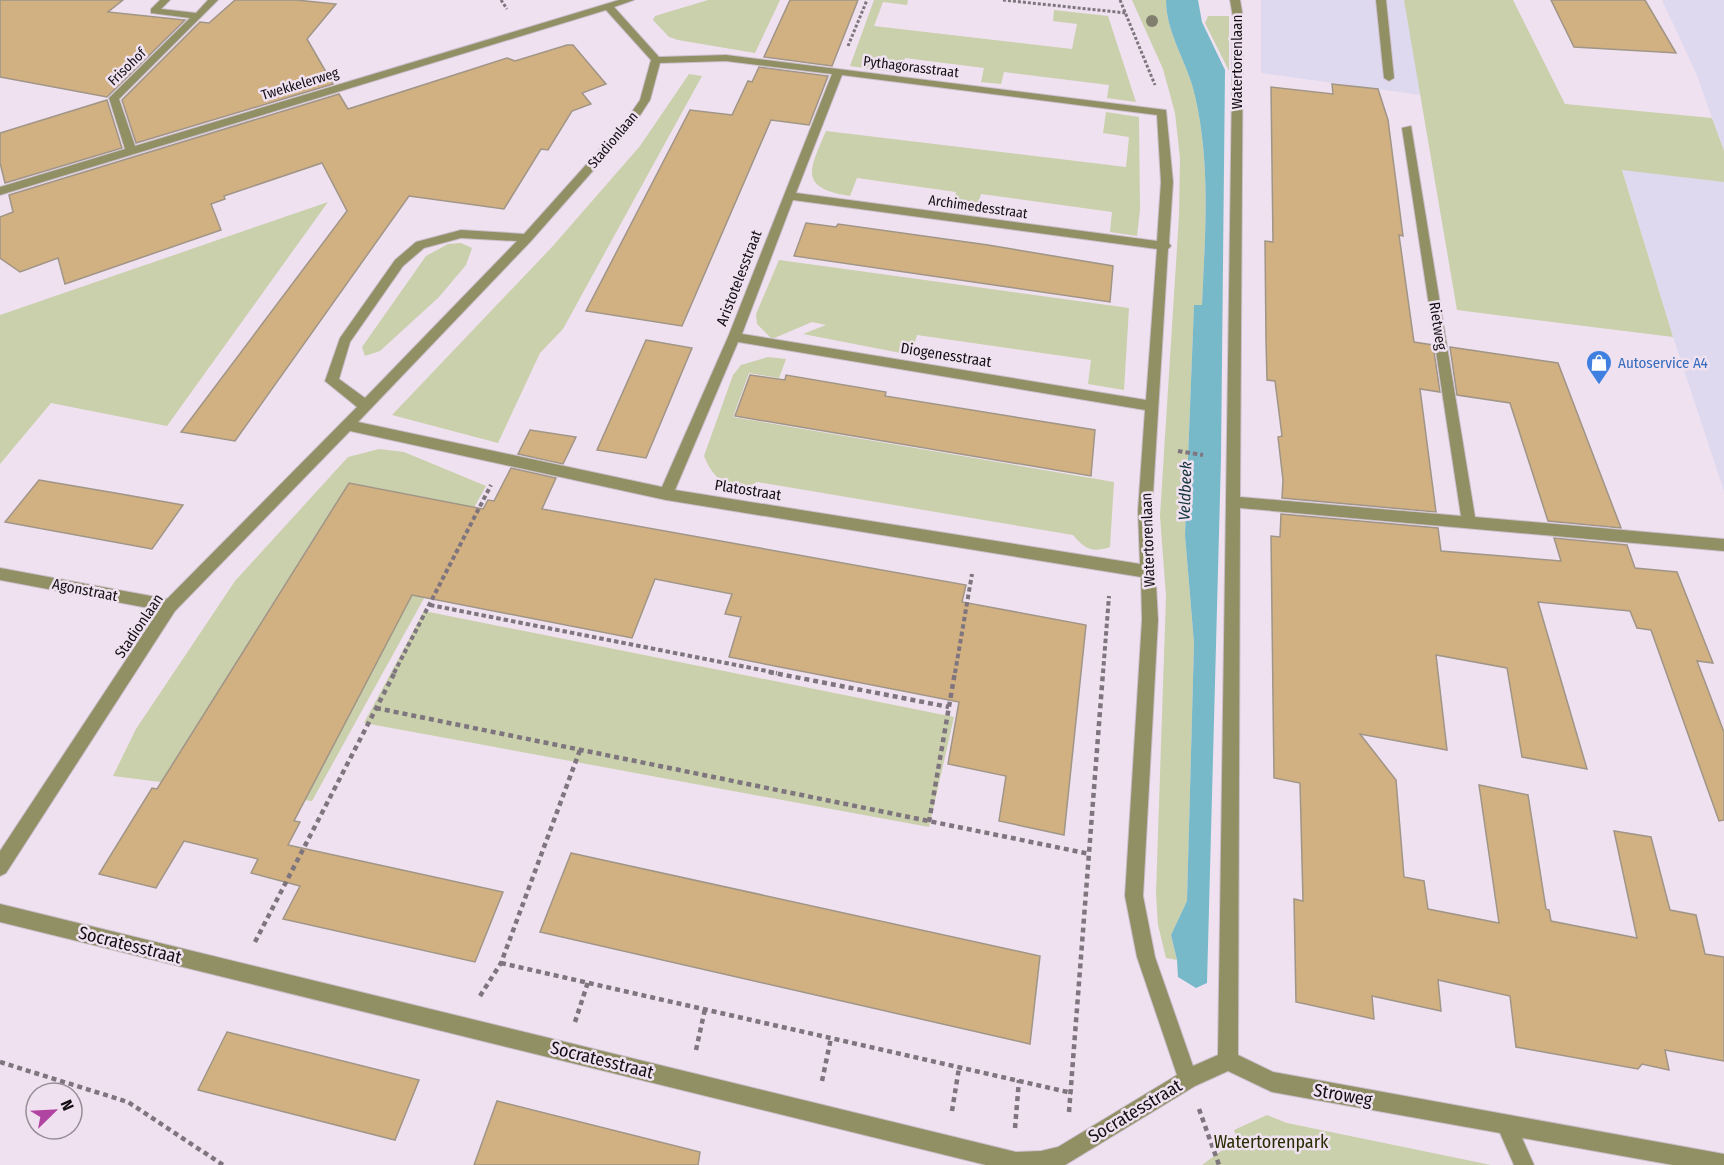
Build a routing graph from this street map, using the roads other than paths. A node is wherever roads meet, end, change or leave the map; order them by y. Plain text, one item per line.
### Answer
1 (165, 0) edge
2 (213, 0) edge
3 (629, 0) edge
4 (1235, 0) edge
5 (1381, 0) edge
6 (608, 6) junction
7 (198, 16) junction
8 (656, 60) junction
9 (838, 72) junction
10 (1389, 78) dead end
11 (1162, 112) joint
12 (1407, 128) dead end
13 (131, 151) junction
14 (0, 191) edge
15 (788, 196) junction
16 (527, 238) junction
17 (1165, 246) junction
18 (734, 337) junction
19 (366, 406) junction
20 (1153, 406) junction
21 (345, 425) junction
22 (666, 494) junction
23 (1233, 502) junction
24 (1469, 523) junction
25 (1724, 545) edge
26 (1148, 572) junction
27 (0, 574) edge
28 (170, 606) junction
29 (0, 867) edge
30 (0, 913) edge
31 (1228, 1061) junction
32 (1188, 1079) junction
33 (1506, 1124) junction
34 (1063, 1160) edge
35 (1724, 1164) edge
36 (1524, 1165) edge

1 - 7 street
2 - 7 street, Frisohof
3 - 6 street, Twekkelerweg
4 - 23 street, Watertorenlaan
5 - 10 street
6 - 8 street
6 - 13 street, Twekkelerweg
7 - 13 street, Frisohof
8 - 9 street, Pythagorasstraat
8 - 16 street, Stadionlaan
9 - 11 street, Pythagorasstraat
9 - 15 street, Aristotelesstraat
11 - 17 street, Watertorenlaan
12 - 24 street, Rietweg
13 - 14 street, Twekkelerweg
15 - 17 street, Archimedesstraat
15 - 18 street, Aristotelesstraat
16 - 19 street, Stadionlaan
16 - 19 street
17 - 20 street, Watertorenlaan
18 - 20 street, Diogenesstraat
18 - 22 street, Aristotelesstraat
19 - 21 street, Stadionlaan
20 - 26 street, Watertorenlaan
21 - 22 street, Platostraat
21 - 28 street, Stadionlaan
22 - 26 street, Platostraat
23 - 24 street
23 - 31 street, Watertorenlaan
24 - 25 street
26 - 32 street, Watertorenlaan
27 - 28 street, Agonstraat
28 - 29 street, Stadionlaan
30 - 34 street, Socratesstraat
31 - 32 street
31 - 33 street, Stroweg
32 - 34 street, Socratesstraat
33 - 35 street, Stroweg
33 - 36 street

